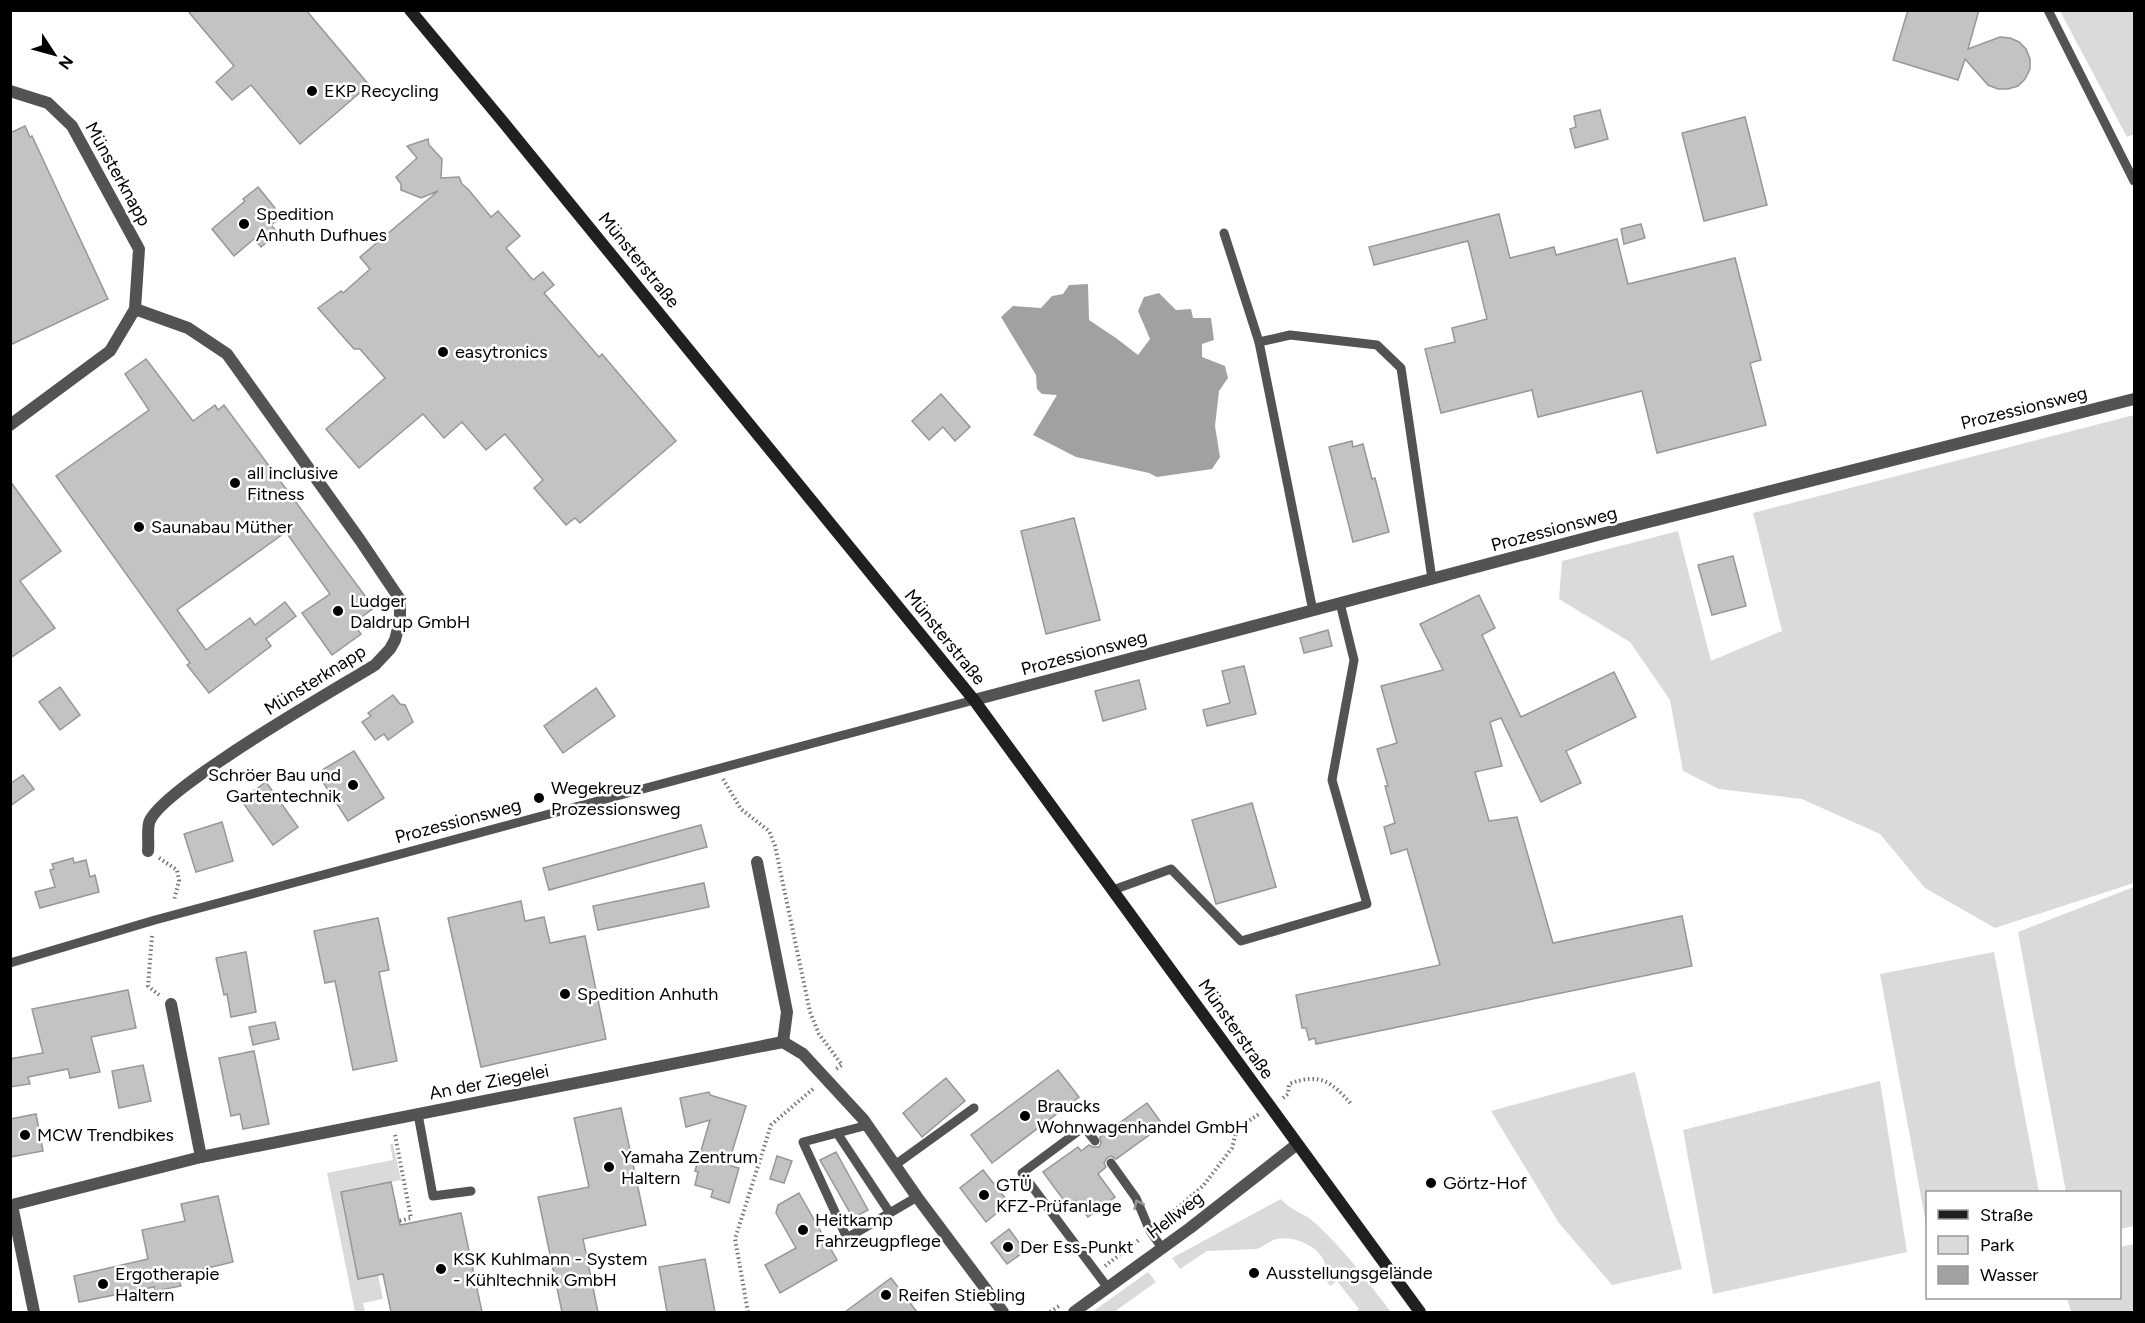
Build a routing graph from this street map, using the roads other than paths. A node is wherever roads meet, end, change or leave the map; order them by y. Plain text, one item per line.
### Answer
1 (410, 10) edge
2 (2048, 10) edge
3 (10, 91) edge
4 (2134, 181) edge
5 (1224, 233) dead end
6 (135, 309) junction
7 (1259, 342) junction
8 (2134, 399) edge
9 (10, 425) edge
10 (1431, 579) junction
11 (1340, 603) junction
12 (1313, 611) junction
13 (974, 700) junction
14 (148, 851) road end
15 (757, 862) dead end
16 (1113, 890) junction
17 (10, 963) edge
18 (171, 1004) road end
19 (783, 1042) junction
20 (974, 1108) dead end
21 (418, 1114) junction
22 (868, 1125) junction
23 (837, 1133) junction
24 (1095, 1141) dead end
25 (1296, 1145) junction
26 (201, 1156) junction
27 (1110, 1163) dead end
28 (895, 1165) junction
29 (471, 1191) dead end
30 (917, 1197) junction
31 (11, 1205) edge
32 (890, 1213) junction
33 (1162, 1248) junction
34 (1108, 1288) junction
35 (34, 1312) edge
36 (1003, 1312) edge
37 (1074, 1312) edge
38 (1420, 1312) edge

1 - 13 main road, Münsterstraße
2 - 4 lane
3 - 6 street, Münsterknapp
5 - 7 lane
6 - 9 street, Münsterknapp
6 - 14 street, Münsterknapp
7 - 10 lane
7 - 12 lane
8 - 10 street, Prozessionsweg
10 - 11 street, Prozessionsweg
11 - 12 street, Prozessionsweg
11 - 16 lane
12 - 13 street, Prozessionsweg
13 - 16 main road, Münsterstraße
13 - 17 lane, Prozessionsweg
15 - 19 street
16 - 25 main road, Münsterstraße
18 - 26 street
19 - 21 street, An der Ziegelei
19 - 22 street
20 - 28 lane
21 - 26 street, An der Ziegelei
21 - 29 lane
22 - 23 lane
22 - 28 street
23 - 32 lane
23 - 32 lane
24 - 34 lane
25 - 33 street, Hellweg
25 - 38 main road, Münsterstraße
26 - 31 street, An der Ziegelei
33 -> 27 lane
28 - 30 street
30 - 32 lane
30 - 36 street
31 - 35 street, An der Ziegelei
33 - 34 street, Hellweg
34 - 37 street, Hellweg

